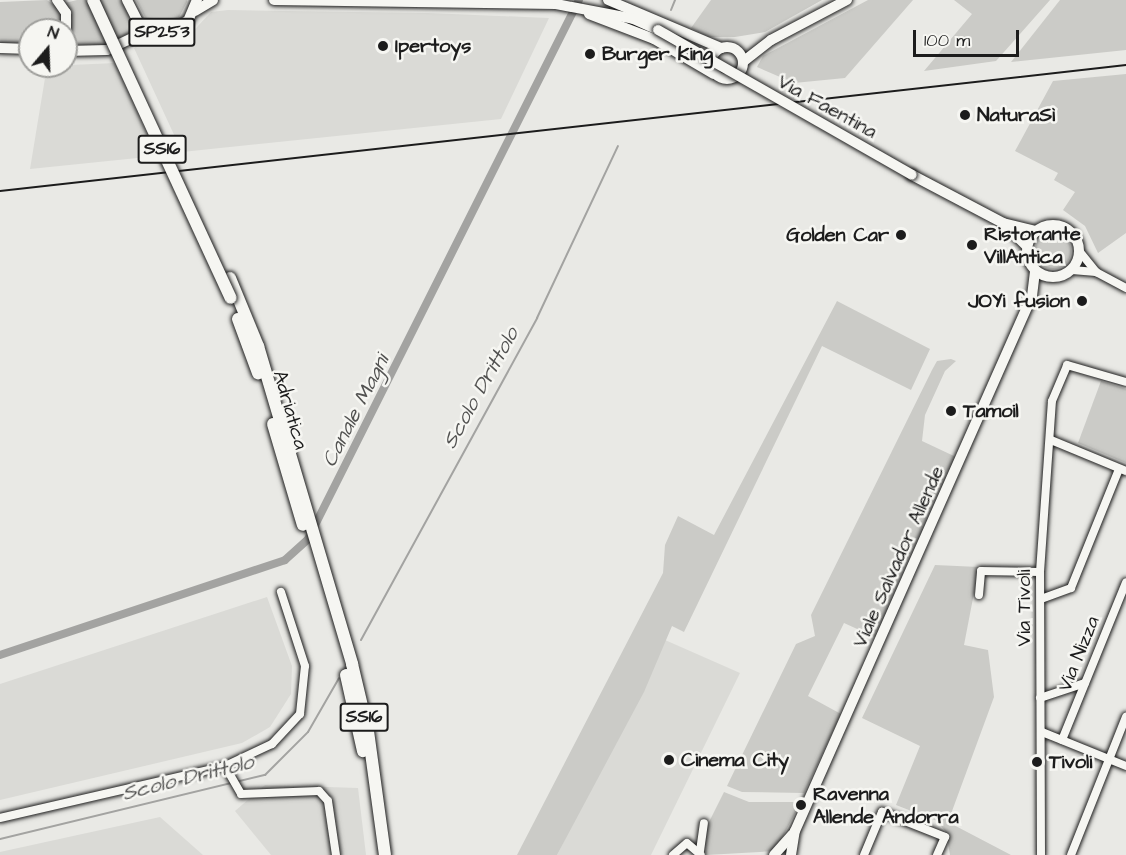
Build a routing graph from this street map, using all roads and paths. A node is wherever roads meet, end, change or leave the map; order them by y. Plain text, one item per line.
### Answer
1 (57, 0) edge
2 (93, 0) edge
3 (102, 0) edge
4 (127, 0) edge
5 (213, 0) edge
6 (274, 0) edge
7 (580, 0) edge
8 (608, 0) edge
9 (847, 0) edge
10 (449, 2) edge
11 (478, 2) edge
12 (196, 5) edge
13 (590, 8) junction
14 (66, 18) edge
15 (149, 30) junction
16 (771, 40) junction
17 (734, 47) junction
18 (0, 48) edge
19 (721, 48) junction
20 (18, 49) edge
21 (78, 51) edge
22 (744, 61) junction
23 (714, 74) junction
24 (1003, 223) junction
25 (1035, 231) junction
26 (1027, 246) junction
27 (1080, 252) junction
28 (1035, 270) junction
29 (1072, 270) junction
30 (1096, 272) junction
31 (1052, 277) junction
32 (1126, 288) edge
33 (1032, 296) junction
34 (1126, 382) edge
35 (1051, 440) junction
36 (1123, 470) edge
37 (1040, 572) junction
38 (1126, 582) edge
39 (324, 583) junction
40 (281, 592) dead end
41 (979, 595) dead end
42 (1041, 599) junction
43 (1085, 683) junction
44 (1040, 698) junction
45 (1126, 717) edge
46 (1042, 732) junction
47 (1062, 740) junction
48 (1109, 759) junction
49 (225, 766) junction
50 (1126, 766) edge
51 (0, 818) edge
52 (795, 831) junction
53 (682, 844) junction
54 (336, 855) edge
55 (377, 855) edge
56 (385, 855) edge
57 (673, 855) edge
58 (701, 855) edge
59 (774, 855) edge
60 (791, 855) edge
61 (864, 855) edge
62 (937, 855) edge
63 (1041, 855) edge
64 (1071, 855) edge

1 - 14 main road
2 - 39 highway, Adriatica / SS16, bridge
3 - 39 highway, Adriatica / SS16
4 - 15 main road, SP253
5 - 12 main road, SP253
6 - 10 main road, Via Faentina
7 - 13 main road, Via Faentina
8 - 19 main road
9 - 16 main road
10 - 11 main road, Via Faentina
11 - 13 main road, Via Faentina
12 - 15 main road, SP253
13 - 23 main road
13 - 24 main road, Via Faentina, bridge
15 - 21 main road, SP253
16 - 17 main road
16 - 22 main road
17 - 19 main road
17 - 22 main road
18 - 20 main road
19 - 23 main road
22 - 23 main road
24 - 25 main road, Via Faentina
24 - 26 main road, Via Faentina
25 - 26 main road
25 - 27 main road
26 - 28 main road
27 - 29 main road
27 - 30 street
28 - 31 main road
28 - 33 main road, Viale Salvador Allende
29 - 30 street
29 - 31 main road
30 - 32 street
31 - 33 main road, Viale Salvador Allende
33 - 52 main road, Viale Salvador Allende
34 - 35 street, Via Tivoli
35 - 36 street
35 - 37 street, Via Tivoli
36 - 42 street
37 - 41 street
37 - 42 street, Via Tivoli
38 - 43 street, Via Nizza
39 - 55 highway, Adriatica / SS16
39 - 56 highway, Adriatica / SS16
40 - 49 street
42 - 44 street, Via Tivoli
43 - 44 street
43 - 47 street, Via Nizza
44 - 46 street, Via Tivoli
45 - 48 street
46 - 47 street
46 - 63 street, Via Tivoli
47 - 48 street
48 - 50 street
48 - 64 street
49 - 51 street
49 - 54 street
52 - 59 main road, Viale Salvador Allende
52 - 60 main road, Viale Salvador Allende
53 - 57 street
53 - 58 street
53 - 58 street
61 - 62 street

